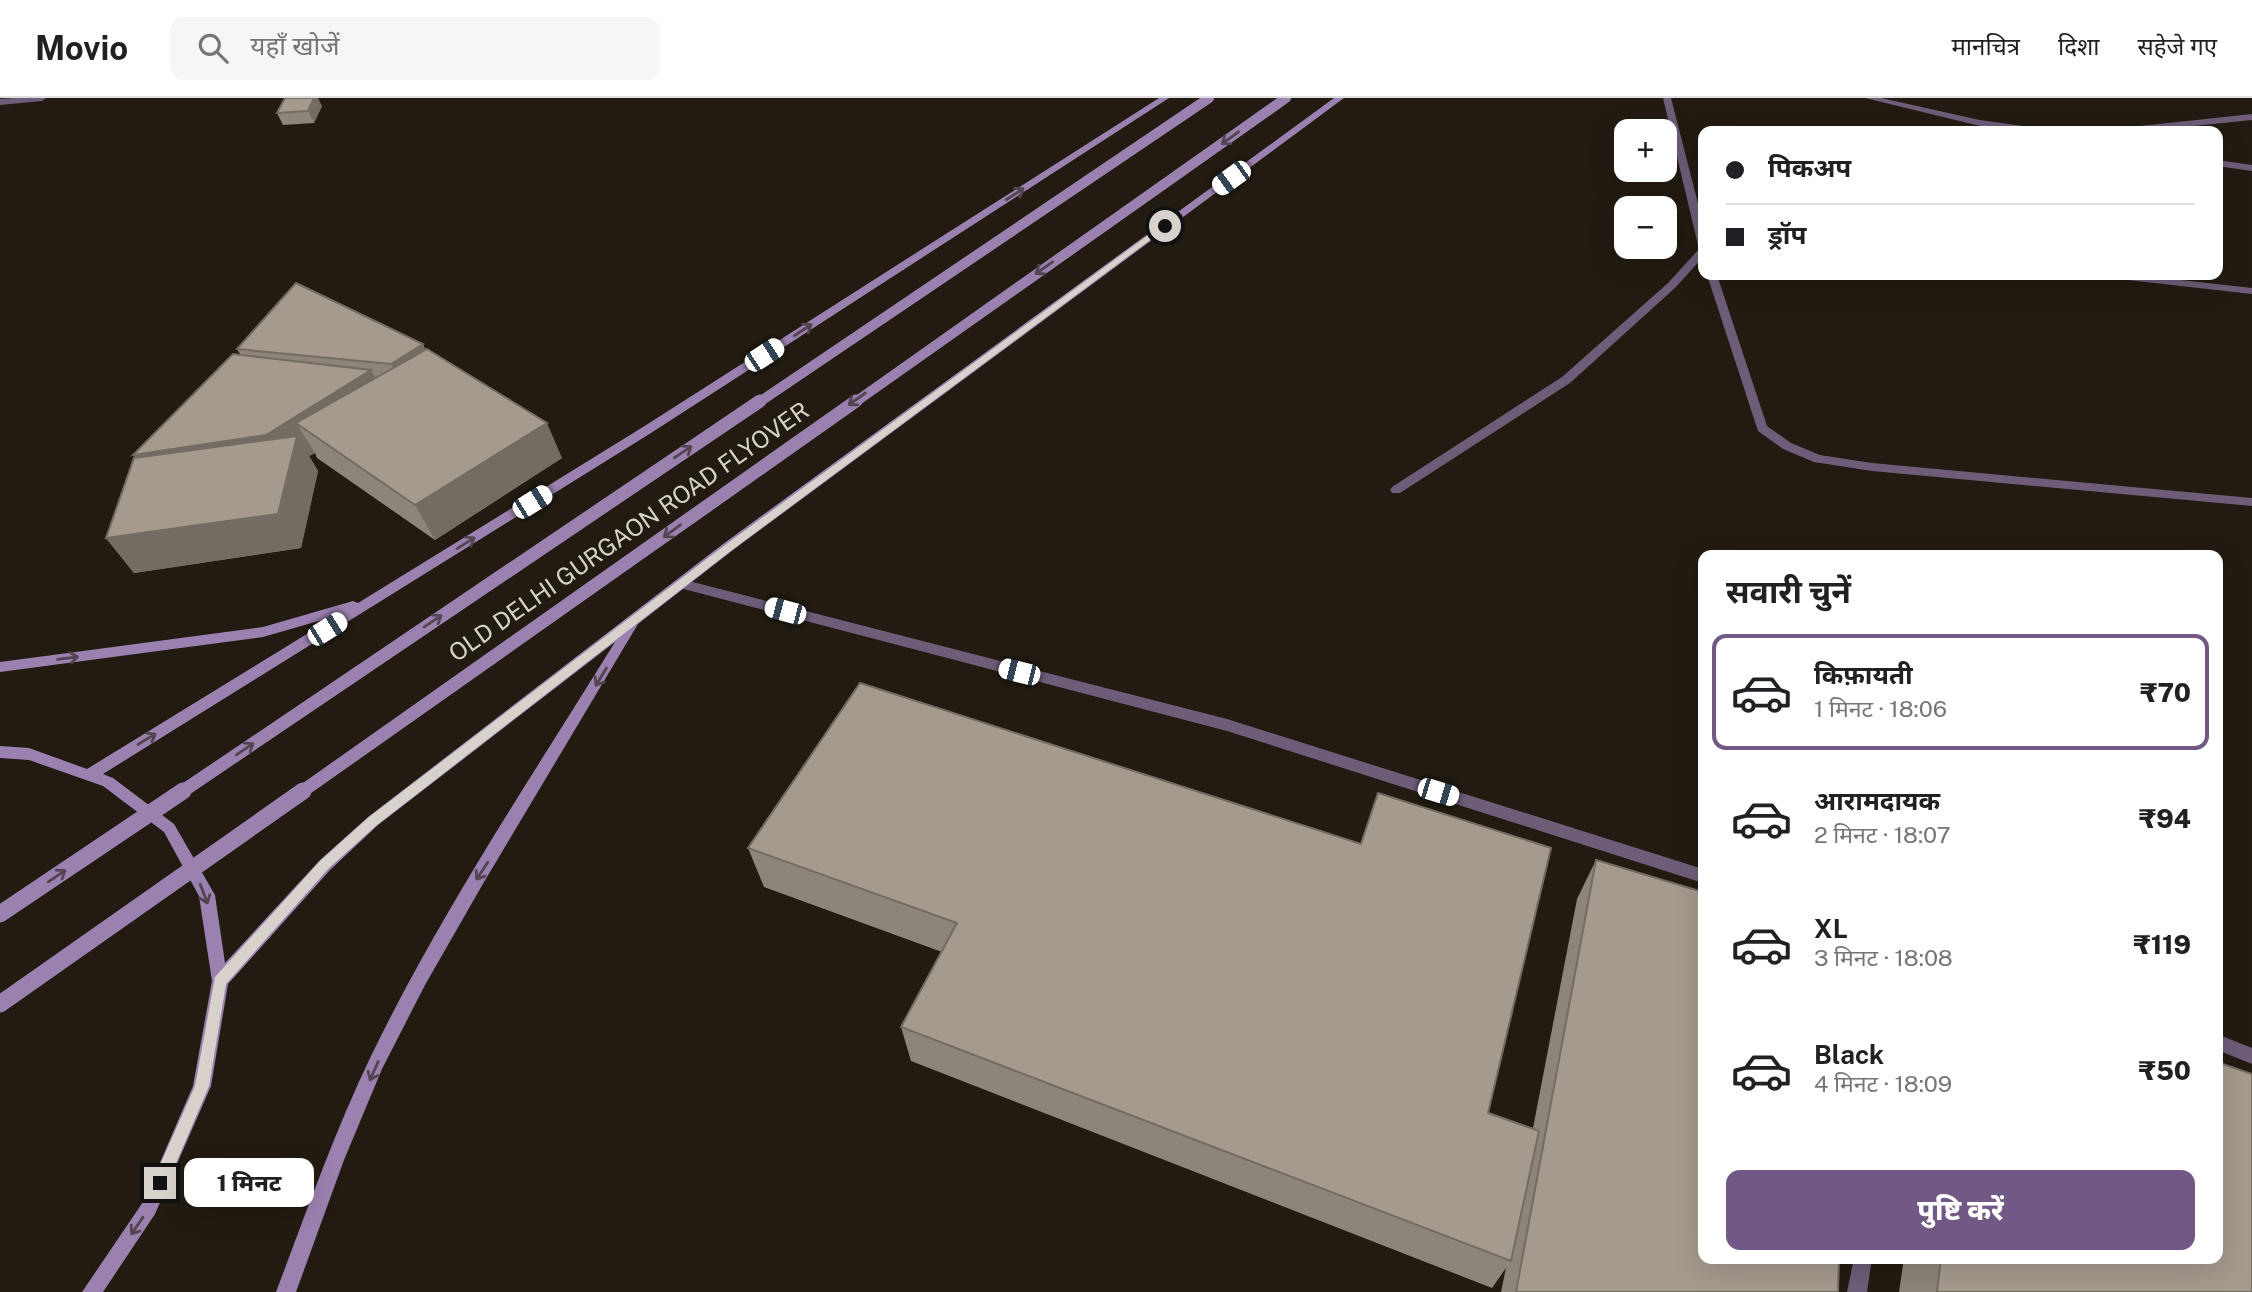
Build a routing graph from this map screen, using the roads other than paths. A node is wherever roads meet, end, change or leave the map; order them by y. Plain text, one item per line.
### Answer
1 (42, 98) edge
2 (1165, 98) edge
3 (1209, 98) edge
4 (1286, 98) edge
5 (1340, 98) edge
6 (1667, 98) edge
7 (1869, 98) edge
8 (0, 102) edge
9 (2252, 117) edge
10 (2001, 126) edge
11 (2168, 126) edge
12 (2223, 164) edge
13 (2252, 168) edge
14 (1698, 225) edge
15 (1698, 256) edge
16 (1714, 280) edge
17 (2154, 280) edge
18 (2252, 291) edge
19 (1396, 490) dead end
20 (2252, 502) edge
21 (681, 584) junction
22 (375, 600) junction
23 (636, 618) junction
24 (0, 667) edge
25 (0, 752) edge
26 (89, 775) junction
27 (1698, 874) edge
28 (0, 914) edge
29 (220, 981) junction
30 (0, 1004) edge
31 (2223, 1044) edge
32 (2252, 1056) edge
33 (1862, 1264) edge
34 (92, 1292) edge
35 (286, 1292) edge
36 (1857, 1292) edge

1 - 8 street
22 -> 2 main road
28 -> 3 main road, OLD DELHI GURGAON ROAD FLYOVER, bridge
4 -> 30 main road, OLD DELHI GURGAON ROAD FLYOVER, bridge
5 - 21 main road
6 - 14 street
7 - 10 street
9 - 11 street
12 - 13 street
15 - 19 street
16 - 20 street
17 - 18 street
21 - 23 main road
21 - 27 street
24 -> 22 main road
26 -> 22 main road
23 - 29 main road
23 -> 35 main road
25 - 26 main road
26 -> 29 main road
29 -> 34 main road
31 - 32 street
33 - 36 street

